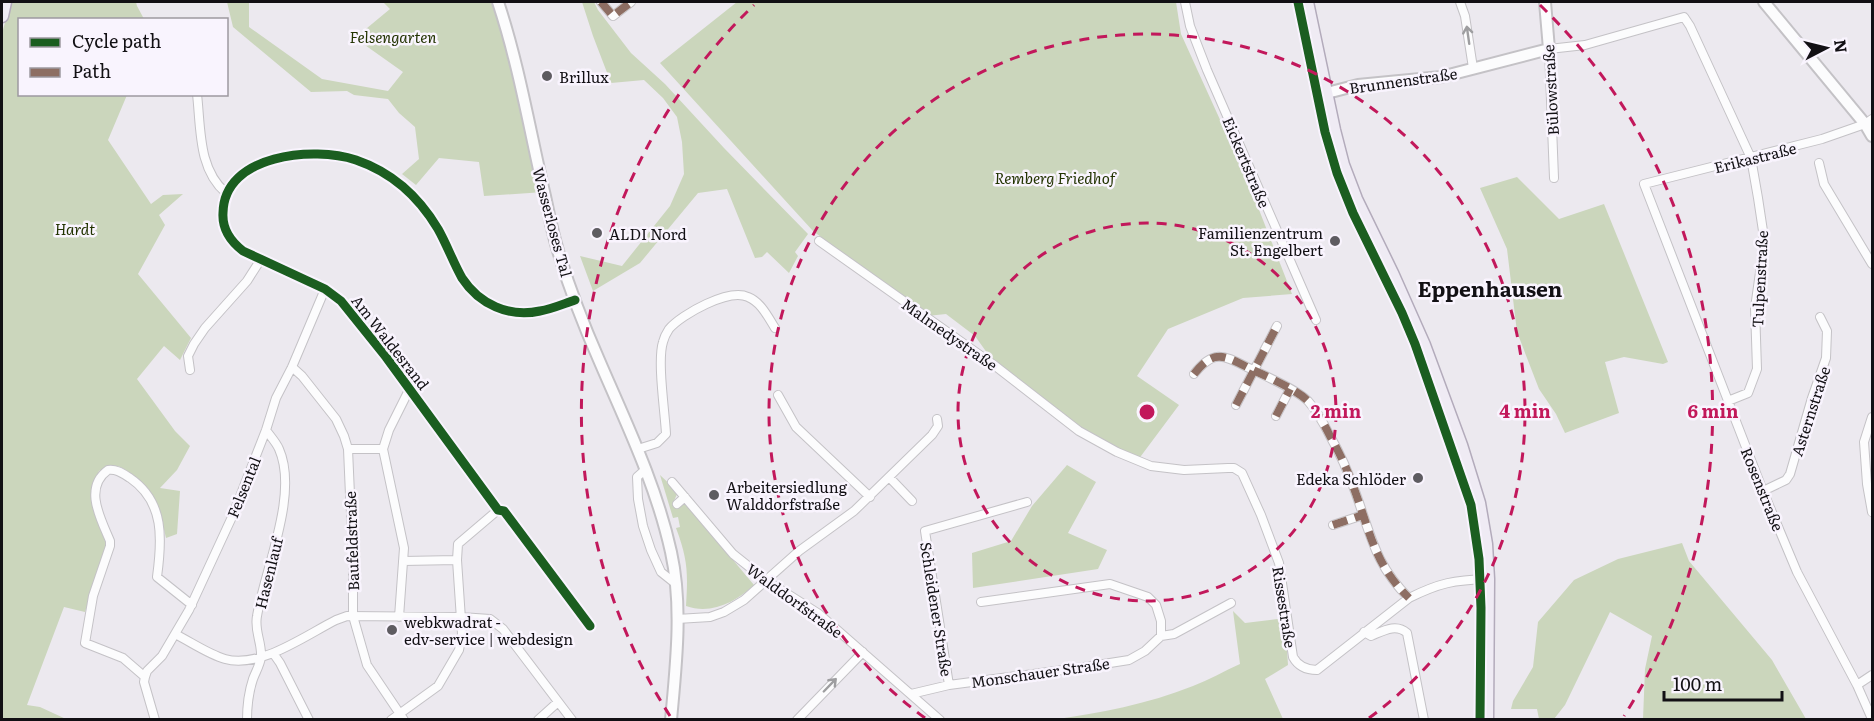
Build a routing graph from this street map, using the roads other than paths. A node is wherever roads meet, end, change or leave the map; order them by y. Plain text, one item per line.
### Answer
1 (5, 2) edge
2 (498, 2) edge
3 (601, 2) edge
4 (631, 2) edge
5 (1185, 2) edge
6 (1307, 2) edge
7 (1460, 2) edge
8 (1545, 2) edge
9 (1764, 2) edge
10 (2, 16) edge
11 (1549, 49) junction
12 (1473, 68) junction
13 (1327, 93) junction
14 (197, 96) edge
15 (1869, 121) edge
16 (1872, 136) edge
17 (1751, 158) junction
18 (1819, 163) dead end
19 (1554, 178) dead end
20 (1644, 184) joint
21 (226, 193) junction
22 (819, 241) dead end
23 (261, 259) junction
24 (1872, 264) edge
25 (325, 289) junction
26 (575, 300) junction
27 (1820, 317) dead end
28 (1316, 320) dead end
29 (1277, 326) dead end
30 (775, 328) dead end
31 (292, 367) junction
32 (190, 370) dead end
33 (1254, 370) junction
34 (1194, 374) dead end
35 (1290, 389) junction
36 (409, 390) junction
37 (778, 395) dead end
38 (1728, 401) junction
39 (1236, 405) dead end
40 (1276, 416) dead end
41 (1872, 417) edge
42 (937, 419) dead end
43 (266, 430) junction
44 (1079, 431) joint
45 (383, 449) junction
46 (638, 449) junction
47 (348, 450) junction
48 (646, 469) junction
49 (889, 477) junction
50 (672, 482) dead end
51 (1763, 491) junction
52 (870, 496) junction
53 (685, 497) junction
54 (912, 501) dead end
55 (1027, 502) dead end
56 (677, 504) dead end
57 (498, 510) junction
58 (1872, 512) edge
59 (1363, 515) junction
60 (1333, 525) dead end
61 (457, 560) junction
62 (403, 561) junction
63 (1488, 579) junction
64 (767, 581) junction
65 (676, 584) junction
66 (1409, 598) junction
67 (981, 602) dead end
68 (1231, 603) dead end
69 (192, 605) junction
70 (353, 616) junction
71 (399, 617) junction
72 (461, 617) junction
73 (677, 619) junction
74 (590, 626) dead end
75 (1364, 632) junction
76 (175, 634) junction
77 (1161, 636) junction
78 (863, 652) junction
79 (273, 653) junction
80 (261, 657) junction
81 (1872, 675) edge
82 (145, 677) junction
83 (949, 685) junction
84 (1857, 685) junction
85 (911, 694) junction
86 (558, 702) junction
87 (402, 716) edge
88 (939, 719) edge
89 (1872, 719) edge
90 (155, 720) edge
91 (247, 720) edge
92 (309, 720) edge
93 (391, 720) edge
94 (538, 720) edge
95 (572, 720) edge
96 (671, 720) edge
97 (797, 720) edge
98 (1424, 720) edge
99 (1487, 720) edge

1 - 10 main road
2 - 26 main road, Wasserloses Tal
3 - 4 street
5 - 28 street, Eickertstraße
6 - 13 main road
12 -> 7 street
8 - 11 main road, Bülowstraße
9 - 15 main road
11 - 12 main road, Brunnenstraße
11 - 17 street, Tulpenstraße
11 - 19 street, Bülowstraße
12 - 13 main road, Brunnenstraße
13 - 63 main road
14 - 21 street
15 - 16 main road
15 - 17 street, Erikastraße
17 - 20 street, Erikastraße
17 - 38 street, Tulpenstraße
18 - 24 street
20 - 38 street, Rosenstraße
21 - 23 street, Am Waldesrand
21 - 26 street
22 - 44 street, Malmedystraße
23 - 25 street, Am Waldesrand
23 - 32 street
25 - 31 street, Felsental
25 - 36 street, Am Waldesrand
26 - 46 main road, Wasserloses Tal
27 - 51 street, Asternstraße
29 - 33 street
30 - 46 street
31 - 43 street, Felsental
31 - 47 street, Baufeldstraße
33 - 34 street
33 - 35 street
33 - 39 street
35 - 40 street
35 - 59 street
36 - 45 street, Am Waldesrand
36 - 57 street, Am Waldesrand
37 - 52 street
38 - 51 street, Rosenstraße
41 - 58 street
42 - 49 street
43 - 69 street, Felsental
43 - 80 street, Hasenlauf
44 - 75 street, Rissestraße
45 - 47 street
45 - 62 street
46 - 48 main road, Wasserloses Tal
47 - 70 street, Baufeldstraße
48 - 65 main road, Wasserloses Tal
48 - 65 street
49 - 52 street
49 - 54 street
50 - 53 street, Walddorfstraße
51 - 84 street, Rosenstraße
52 - 64 street
53 - 56 street
53 - 64 street, Walddorfstraße
55 - 83 street, Schleidener Straße
57 - 61 street
57 - 74 street, Am Waldesrand
59 - 60 street
59 - 66 street
61 - 62 street
61 - 72 street
62 - 71 street
63 - 66 street, Rissestraße
63 - 99 main road
64 - 73 street
64 - 78 street, Walddorfstraße
65 - 73 main road, Wasserloses Tal
66 - 75 street, Rissestraße
67 - 77 street
68 - 77 street, Monschauer Straße
69 - 76 street, Felsental
69 - 82 street
70 - 71 street
70 - 79 street
70 - 87 street, Baufeldstraße
71 - 72 street
72 - 86 street
72 - 87 street
73 - 96 main road, Wasserloses Tal
75 - 98 street
76 - 80 street
76 - 82 street, Felsental
77 - 83 street, Monschauer Straße
78 - 85 street, Walddorfstraße
97 -> 78 street
79 - 80 street
79 - 92 street
80 - 91 street, Hasenlauf
81 - 84 street
82 - 90 street
83 - 85 street, Monschauer Straße
84 - 89 street, Rosenstraße
85 - 88 street, Walddorfstraße
86 - 94 street
86 - 95 street
87 - 93 street

